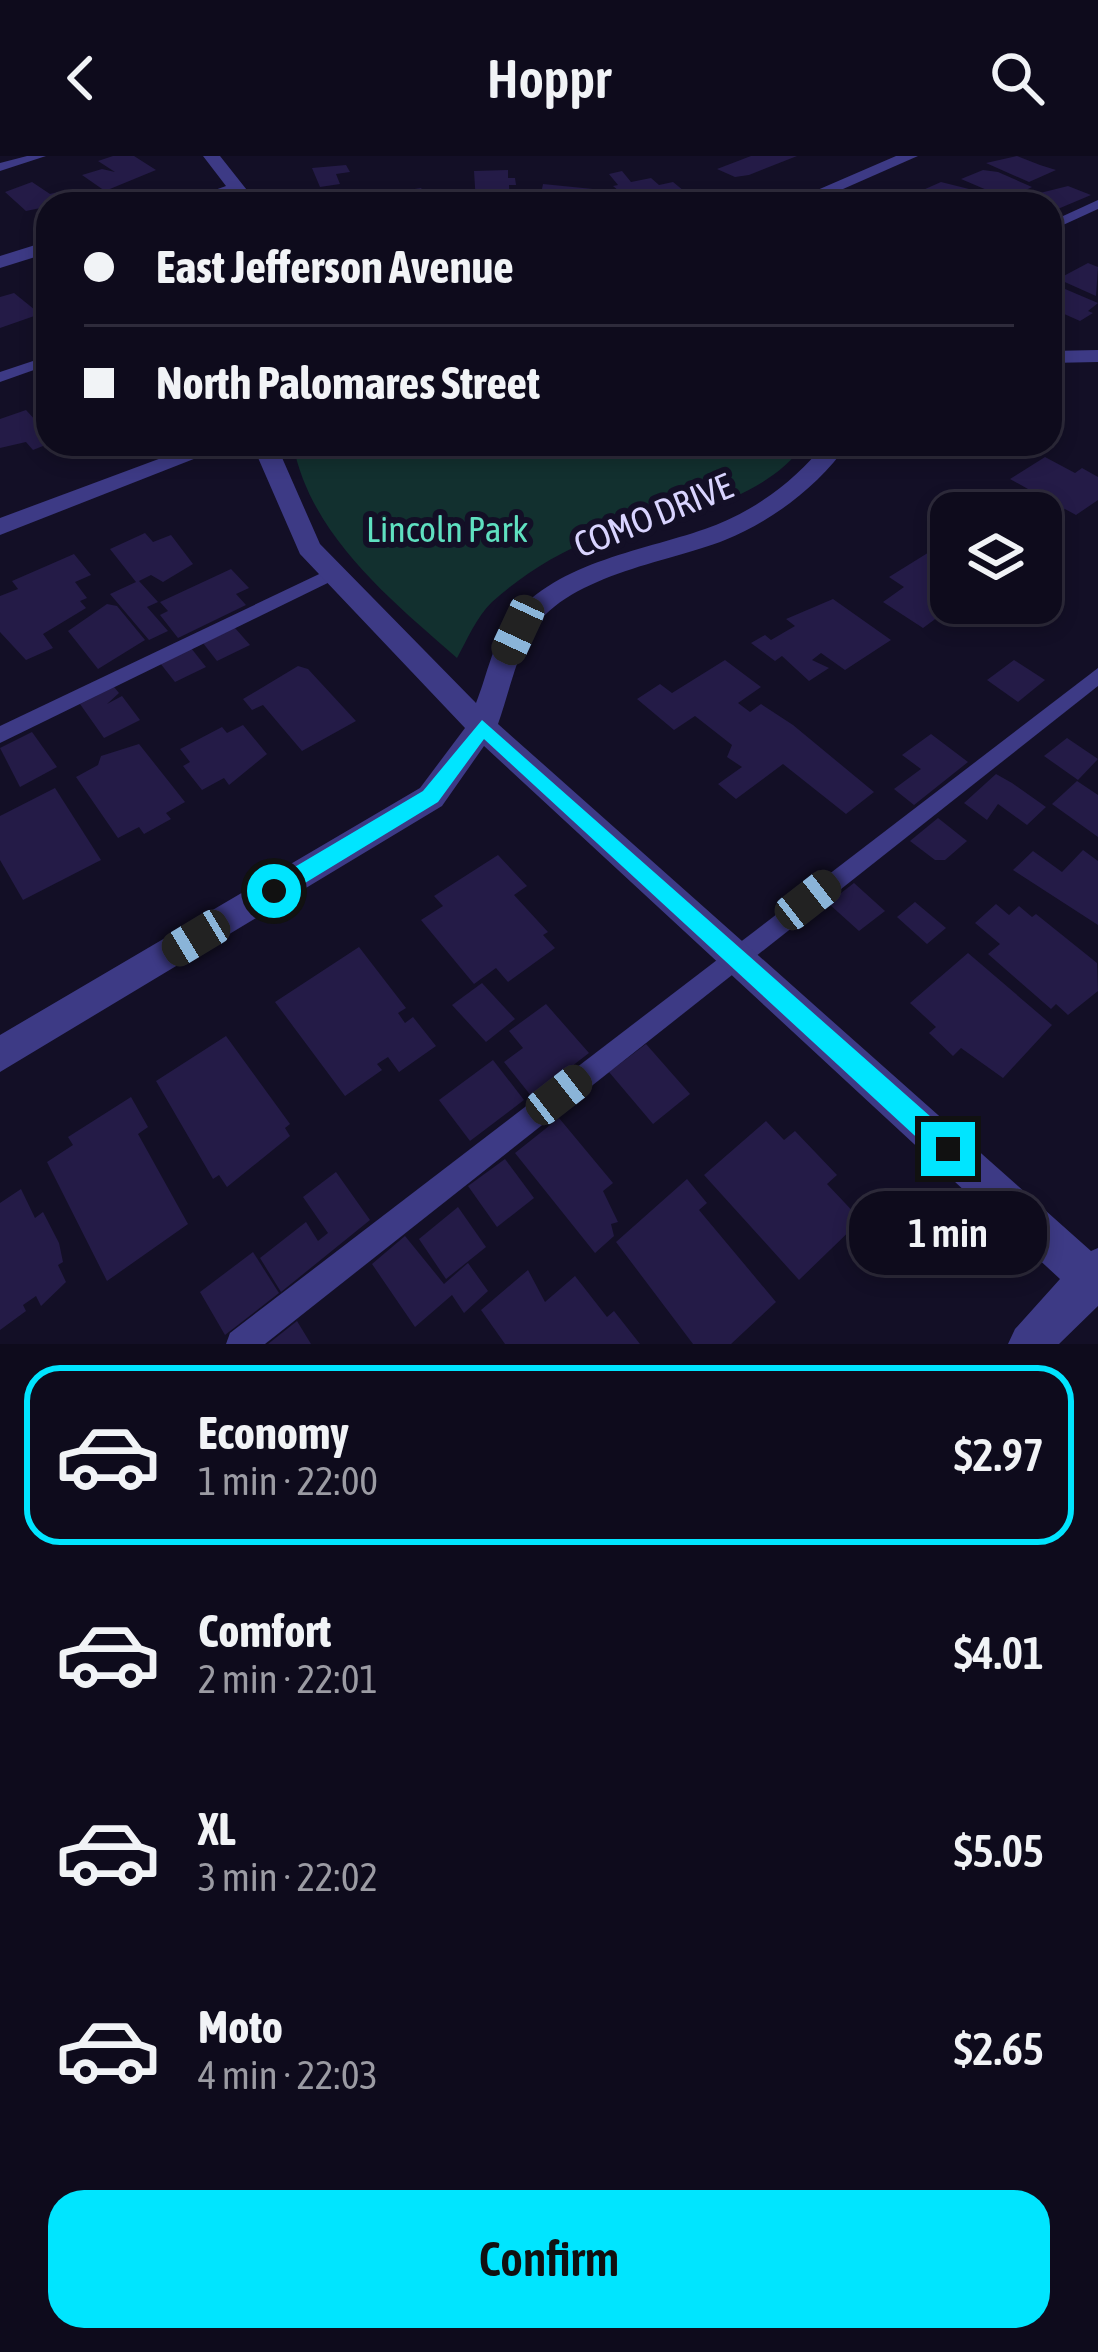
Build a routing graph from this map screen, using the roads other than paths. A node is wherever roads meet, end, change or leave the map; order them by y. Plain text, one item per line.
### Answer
1 (40, 156) edge
2 (211, 156) edge
3 (910, 156) edge
4 (0, 167) edge
5 (242, 192) edge
6 (823, 192) edge
7 (1098, 203) edge
8 (1062, 221) edge
9 (36, 251) edge
10 (0, 262) edge
11 (1098, 356) edge
12 (1062, 357) edge
13 (36, 364) edge
14 (0, 376) edge
15 (188, 456) edge
16 (269, 456) edge
17 (827, 456) edge
18 (0, 526) edge
19 (334, 574) junction
20 (1098, 675) edge
21 (482, 727) junction
22 (0, 735) edge
23 (735, 957) junction
24 (0, 1055) edge
25 (1095, 1277) edge
26 (241, 1344) edge
27 (1030, 1344) edge

1 - 4 lane
2 - 5 street
3 - 6 street
7 - 8 lane
9 - 10 street
11 - 12 street
13 - 14 lane
15 - 18 street
16 - 19 street
17 - 21 street, COMO DRIVE
19 - 21 street
19 - 22 lane
20 - 23 lane
21 - 23 street
21 - 24 street, COMO DRIVE
23 - 25 street
23 - 26 lane
25 - 27 street

